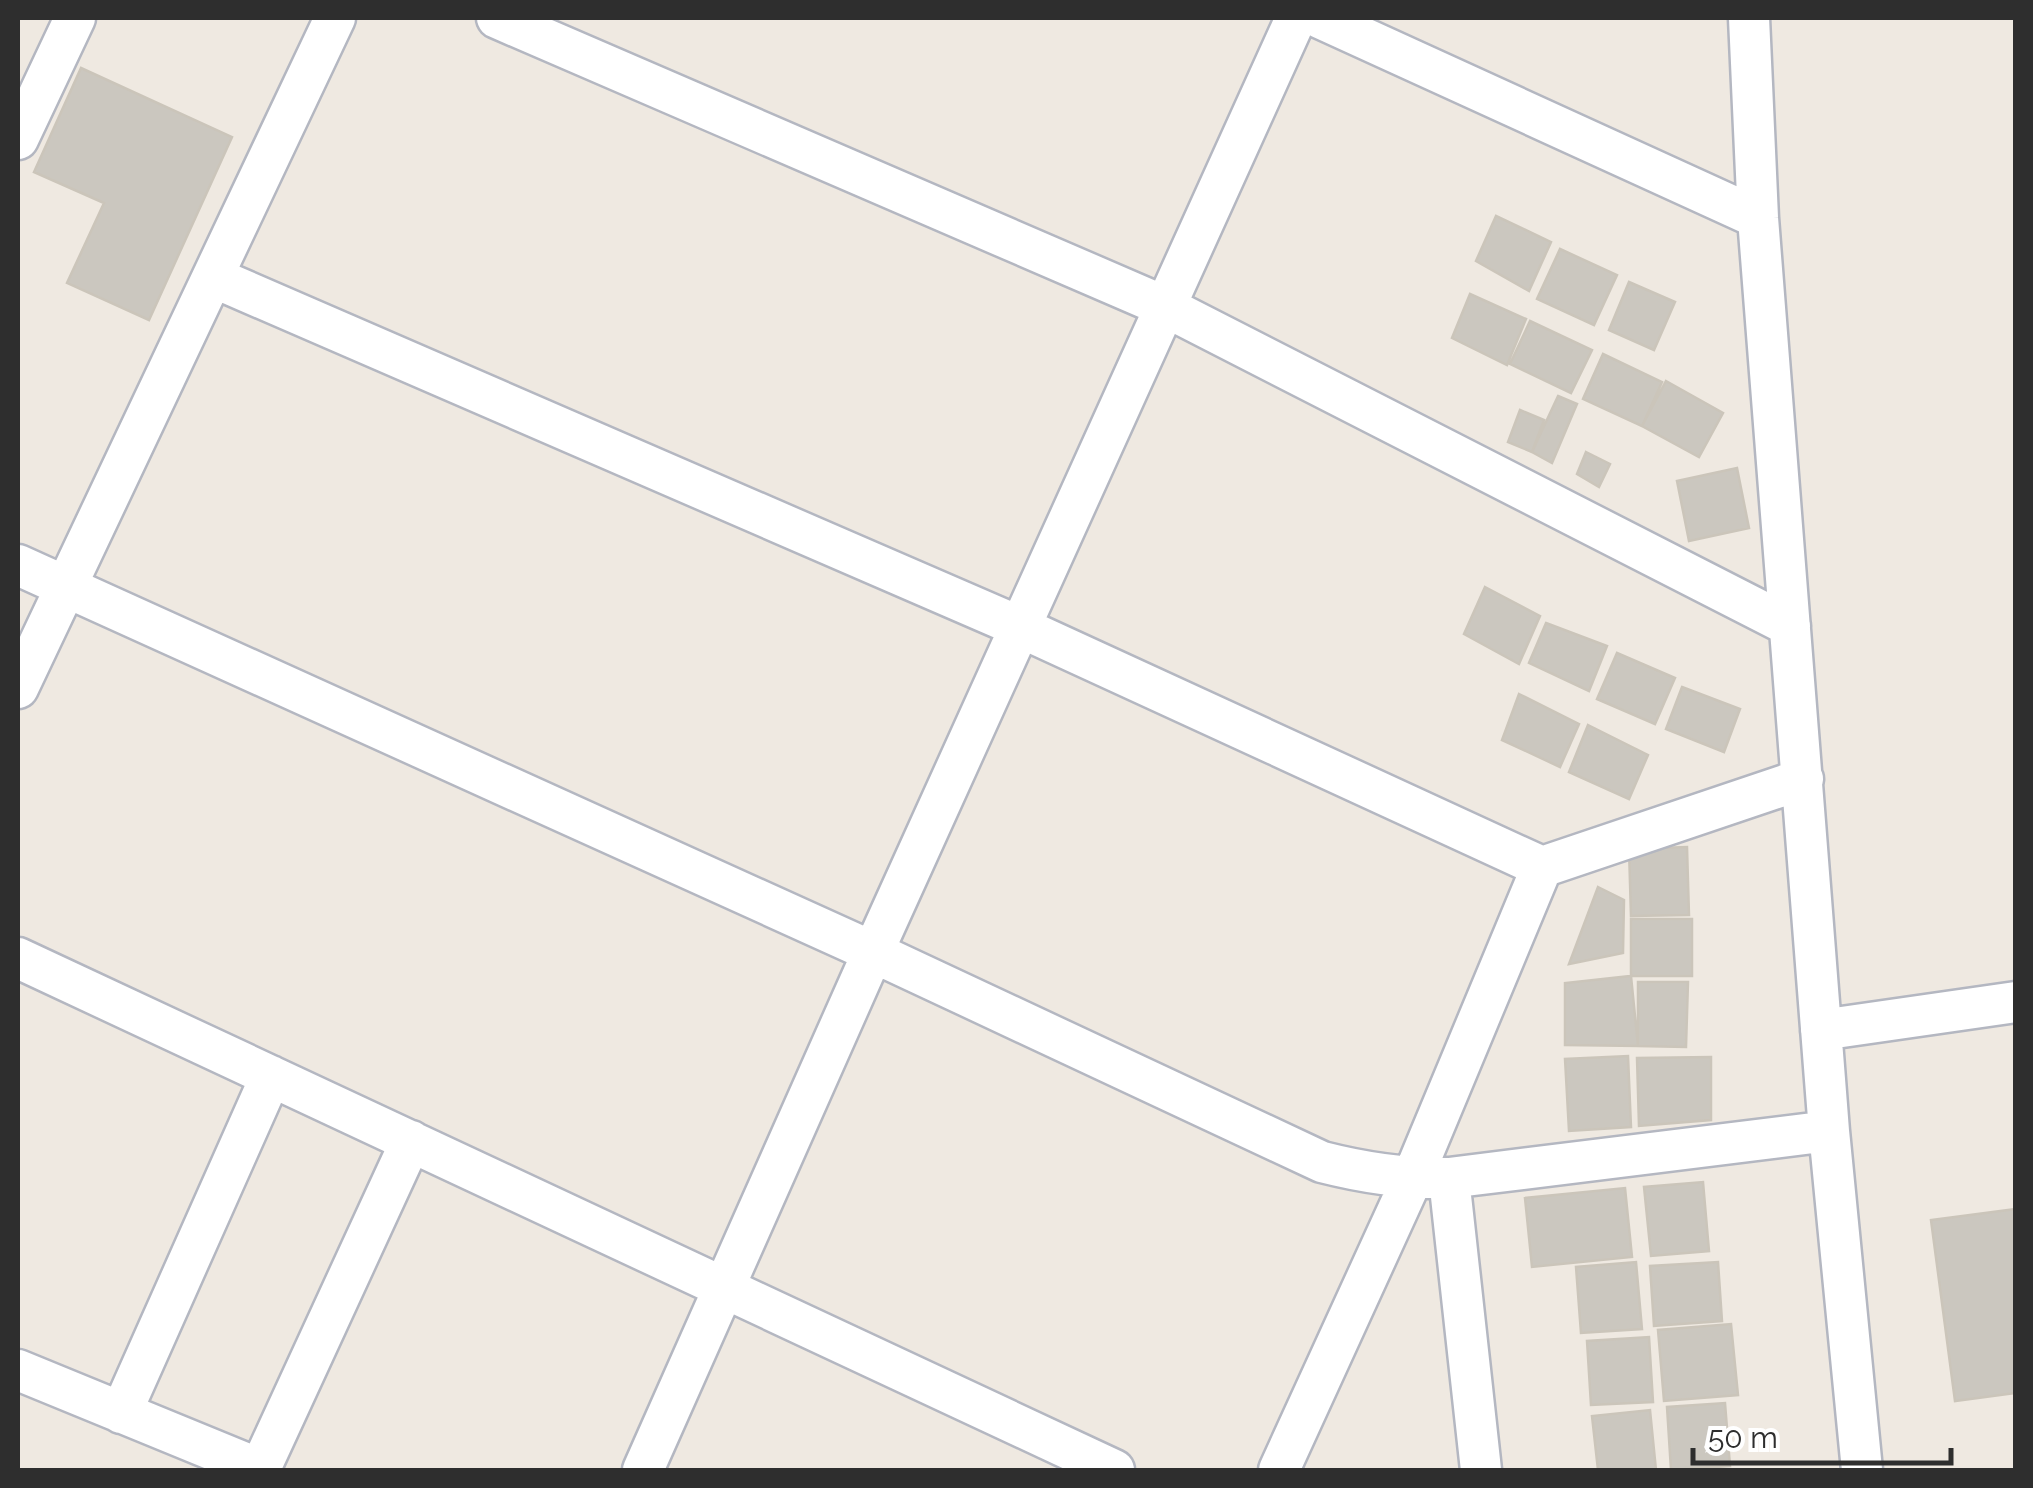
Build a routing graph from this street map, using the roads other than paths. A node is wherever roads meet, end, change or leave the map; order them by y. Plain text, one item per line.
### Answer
1 (75, 18) edge
2 (335, 18) edge
3 (496, 18) edge
4 (1296, 18) edge
5 (1320, 18) edge
6 (1749, 18) edge
7 (18, 139) edge
8 (1758, 218) junction
9 (213, 277) junction
10 (1166, 307) junction
11 (18, 565) edge
12 (65, 585) junction
13 (1790, 626) junction
14 (1020, 628) junction
15 (18, 688) edge
16 (1803, 780) junction
17 (1542, 866) junction
18 (873, 952) junction
19 (18, 958) edge
20 (2016, 1002) edge
21 (1822, 1030) junction
22 (271, 1076) junction
23 (1828, 1131) junction
24 (410, 1141) junction
25 (1430, 1179) junction
26 (723, 1286) junction
27 (18, 1370) edge
28 (122, 1412) junction
29 (261, 1470) edge
30 (643, 1470) edge
31 (1114, 1470) edge
32 (1279, 1470) edge
33 (1481, 1470) edge
34 (1862, 1470) edge

1 - 7 street
2 - 9 street
3 - 10 street
4 - 10 street
5 - 8 street
6 - 8 street
8 - 13 street
9 - 12 street
9 - 14 street
10 - 13 street
10 - 14 street
11 - 12 street
12 - 15 street
12 - 18 street
13 - 16 street
14 - 17 street
14 - 18 street
16 - 17 street
16 - 21 street
17 - 25 street
18 - 25 street
18 - 26 street
19 - 22 street
20 - 21 street
21 - 23 street
22 - 24 street
22 - 28 street
23 - 25 street
23 - 34 street
24 - 26 street
24 - 29 street
25 - 32 street
25 - 33 street
26 - 30 street
26 - 31 street
27 - 28 street
28 - 29 street

